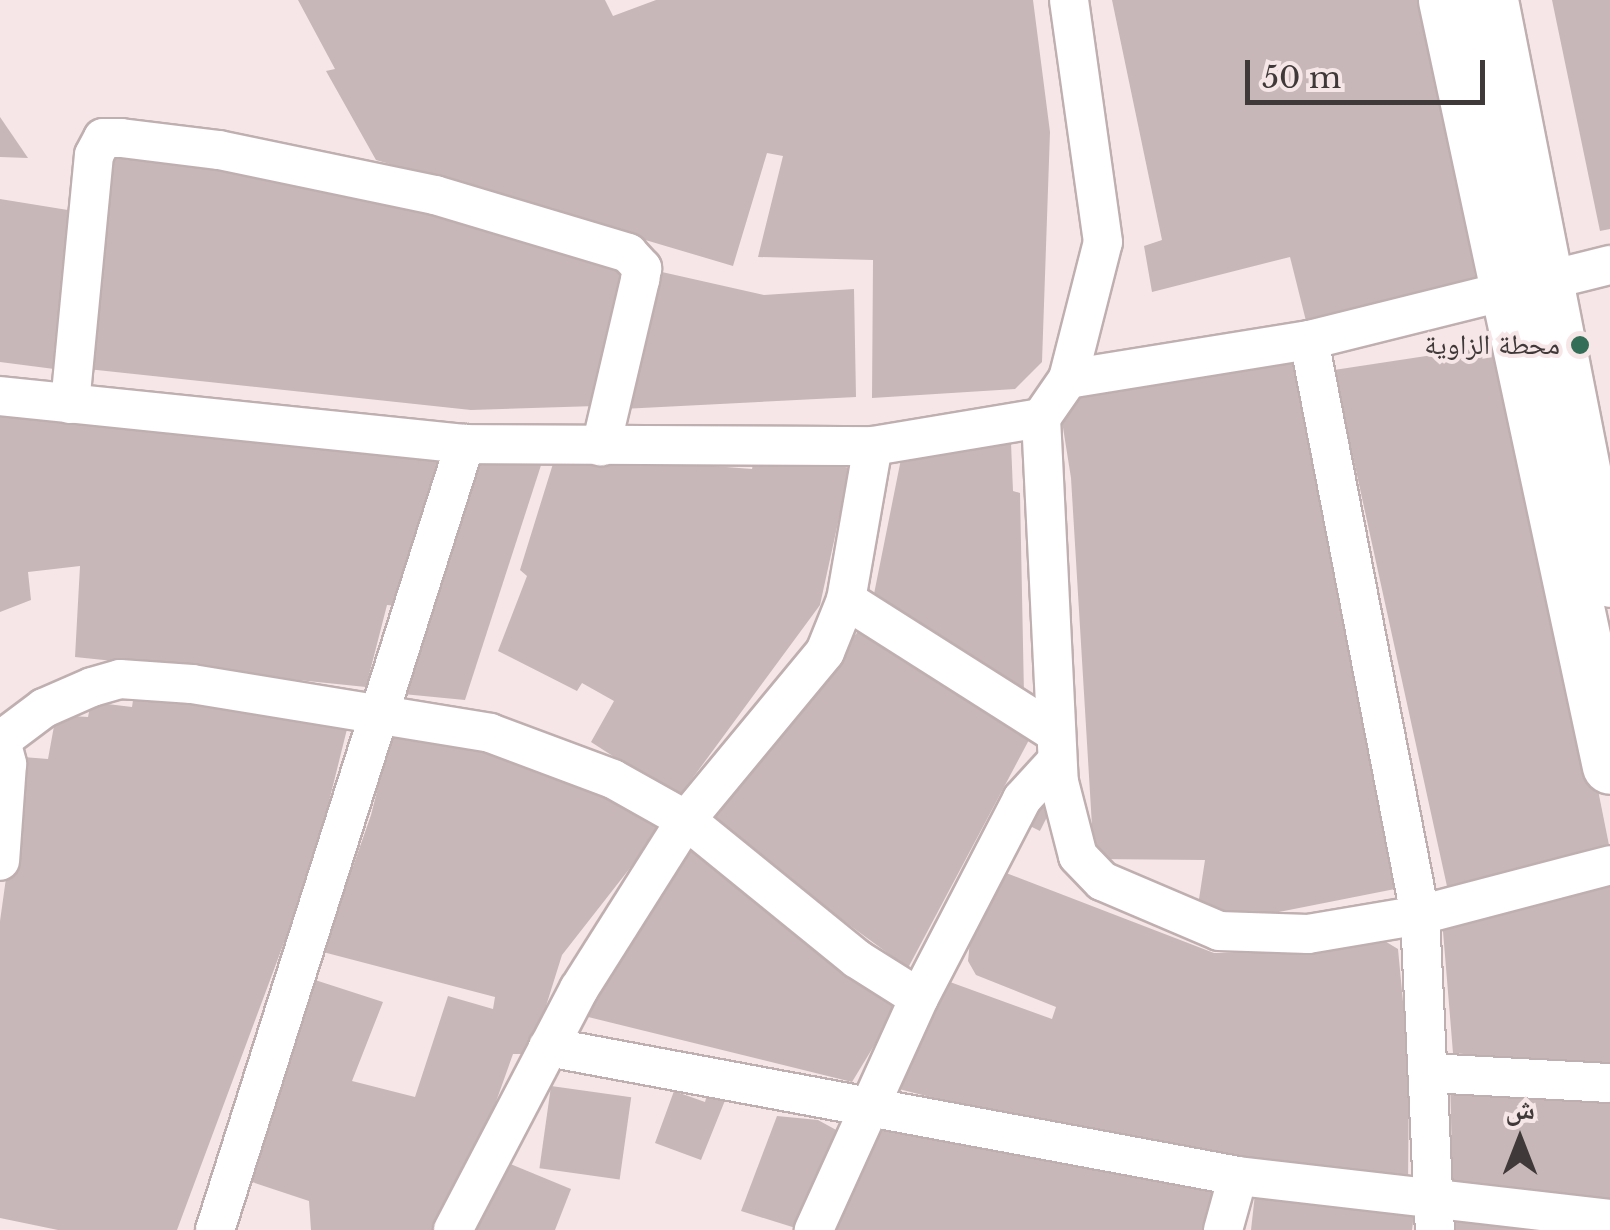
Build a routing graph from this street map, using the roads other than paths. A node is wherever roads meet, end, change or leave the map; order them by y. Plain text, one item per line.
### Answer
1 (1070, 0) edge
2 (1446, 0) edge
3 (1490, 0) edge
4 (1610, 265) edge
5 (1525, 285) junction
6 (1309, 340) junction
7 (1068, 379) junction
8 (0, 396) edge
9 (70, 404) junction
10 (1040, 418) junction
11 (465, 444) junction
12 (601, 446) junction
13 (873, 446) junction
14 (1610, 579) edge
15 (846, 600) junction
16 (384, 714) junction
17 (2, 737) edge
18 (1055, 747) junction
19 (1610, 766) edge
20 (686, 820) junction
21 (0, 861) edge
22 (1610, 865) edge
23 (1420, 915) junction
24 (919, 998) junction
25 (548, 1047) junction
26 (1430, 1073) junction
27 (1610, 1084) edge
28 (866, 1105) junction
29 (1238, 1176) junction
30 (1436, 1215) edge
31 (1610, 1219) edge
32 (215, 1230) edge
33 (453, 1230) edge
34 (814, 1230) edge
35 (1223, 1230) edge

1 - 7 street
2 - 5 main road
3 - 5 main road
4 - 5 street
5 - 6 street
5 - 14 main road
5 - 19 main road
6 - 7 street
6 - 23 street
7 - 10 street
8 - 9 street
9 - 11 street
9 - 12 street
10 - 13 street
10 - 18 street
11 - 12 street
11 - 16 street
12 - 13 street
13 - 15 street
15 - 18 street
15 - 20 street
16 - 17 street
16 - 20 street
16 - 32 street
17 - 21 street
18 - 23 street
18 - 24 street
20 - 24 street
20 - 25 street
22 - 23 street
23 - 26 street
24 - 28 street
25 - 28 street
25 - 33 street
26 - 27 street
26 - 30 street
28 - 29 street
28 - 34 street
29 - 30 street
29 - 35 street
30 - 31 street

